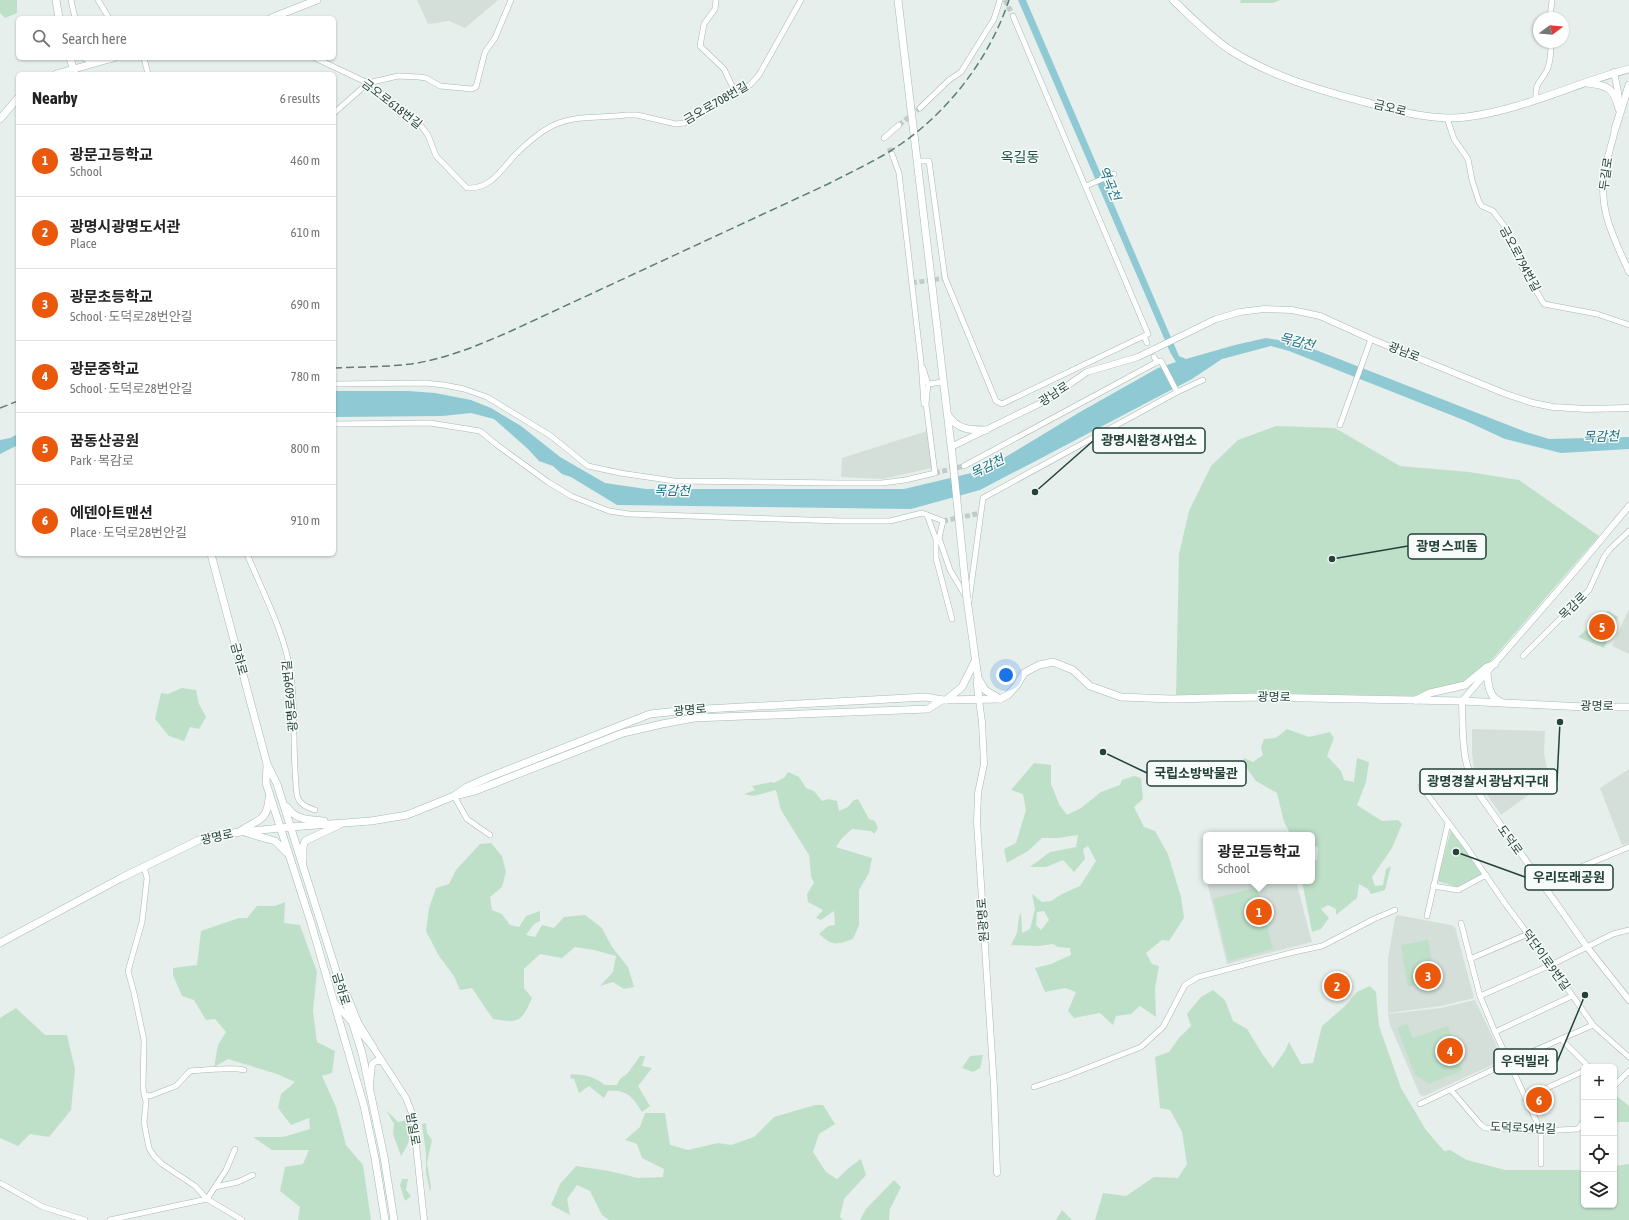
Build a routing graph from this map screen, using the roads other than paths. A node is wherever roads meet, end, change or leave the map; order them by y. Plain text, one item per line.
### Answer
1 (56, 0) edge
2 (71, 0) edge
3 (98, 0) edge
4 (317, 0) edge
5 (511, 0) edge
6 (716, 0) edge
7 (800, 0) edge
8 (898, 0) edge
9 (1000, 0) edge
10 (1173, 0) edge
11 (1176, 0) edge
12 (1552, 0) edge
13 (1184, 11) junction
14 (1551, 12) edge
15 (59, 16) edge
16 (75, 16) edge
17 (108, 16) edge
18 (276, 16) edge
19 (1013, 16) tunnel mouth
20 (1551, 48) edge
21 (71, 60) edge
22 (91, 60) edge
23 (104, 60) edge
24 (144, 60) edge
25 (319, 60) edge
26 (96, 62) junction
27 (1629, 68) edge
28 (74, 71) edge
29 (148, 72) edge
30 (1614, 72) junction
31 (368, 83) junction
32 (1582, 83) junction
33 (1629, 85) edge
34 (735, 92) junction
35 (1536, 99) junction
36 (16, 100) edge
37 (920, 108) tunnel mouth
38 (1618, 109) junction
39 (336, 111) edge
40 (1447, 118) junction
41 (0, 119) edge
42 (899, 125) tunnel mouth
43 (1615, 130) junction
44 (884, 138) dead end
45 (892, 154) tunnel mouth
46 (917, 161) junction
47 (1114, 174) dead end
48 (1086, 186) junction
49 (467, 188) joint
50 (1629, 272) edge
51 (1629, 324) edge
52 (1144, 336) junction
53 (1371, 338) junction
54 (1147, 343) dead end
55 (921, 362) junction
56 (1203, 380) dead end
57 (943, 382) junction
58 (336, 384) edge
59 (928, 384) junction
60 (1177, 392) junction
61 (1629, 408) edge
62 (947, 411) junction
63 (927, 414) junction
64 (336, 424) edge
65 (1340, 425) dead end
66 (986, 430) junction
67 (951, 447) junction
68 (964, 466) tunnel mouth
69 (1629, 506) edge
70 (927, 515) junction
71 (1629, 531) edge
72 (936, 541) junction
73 (941, 544) junction
74 (212, 556) edge
75 (248, 556) edge
76 (967, 599) junction
77 (968, 609) junction
78 (952, 619) dead end
79 (1523, 656) dead end
80 (1495, 664) junction
81 (975, 665) junction
82 (1487, 673) junction
83 (1000, 699) junction
84 (944, 700) junction
85 (979, 700) junction
86 (1416, 700) junction
87 (1462, 701) junction
88 (1505, 703) junction
89 (1629, 707) edge
90 (267, 764) junction
91 (1421, 786) dead end
92 (270, 794) junction
93 (454, 796) junction
94 (283, 802) junction
95 (315, 810) dead end
96 (344, 822) junction
97 (1448, 823) junction
98 (290, 827) junction
99 (280, 828) junction
100 (239, 832) junction
101 (490, 836) dead end
102 (1629, 847) edge
103 (290, 859) junction
104 (144, 867) junction
105 (303, 868) junction
106 (1486, 875) junction
107 (1542, 883) junction
108 (1433, 886) junction
109 (1395, 910) dead end
110 (1427, 916) dead end
111 (1461, 923) dead end
112 (1629, 930) edge
113 (1528, 934) junction
114 (0, 943) edge
115 (1587, 947) junction
116 (1470, 959) junction
117 (1551, 965) junction
118 (337, 975) junction
119 (1480, 996) junction
120 (1572, 996) junction
121 (332, 1000) junction
122 (1629, 1000) edge
123 (1592, 1025) junction
124 (353, 1026) junction
125 (1495, 1032) junction
126 (1561, 1039) junction
127 (372, 1047) junction
128 (1629, 1057) edge
129 (381, 1061) junction
130 (1509, 1062) junction
131 (1587, 1064) edge
132 (244, 1070) dead end
133 (1629, 1071) edge
134 (1581, 1072) edge
135 (1617, 1083) edge
136 (1034, 1087) dead end
137 (370, 1090) junction
138 (1451, 1090) junction
139 (144, 1095) junction
140 (1525, 1098) junction
141 (1420, 1104) dead end
142 (1581, 1124) edge
143 (1540, 1131) junction
144 (235, 1149) dead end
145 (1542, 1164) dead end
146 (997, 1173) dead end
147 (253, 1175) dead end
148 (0, 1183) edge
149 (215, 1187) junction
150 (207, 1198) junction
151 (85, 1220) edge
152 (110, 1220) edge
153 (242, 1220) edge
154 (386, 1220) edge
155 (394, 1220) edge
156 (424, 1220) edge

1 - 15 main road
2 - 16 street
3 - 17 street
4 - 18 main road
5 - 31 street
6 - 34 street
7 - 34 street, 금오로708번길
8 - 46 main road
9 - 37 street
10 - 13 main road, 금오로
11 - 13 street
12 - 14 street
13 - 40 main road, 금오로
19 - 48 street
20 - 35 street
21 - 28 main road
22 - 26 main road
23 - 26 main road
24 - 29 street
25 - 31 street, 금오로618번길
26 - 28 main road
27 - 30 main road, 금오로
30 - 32 main road, 금오로
30 - 38 street, 두길로
31 - 39 street
31 - 49 street, 금오로618번길
32 - 35 main road, 금오로
32 - 38 main road
33 - 43 main road
34 - 49 street, 금오로708번길
35 - 40 main road, 금오로
36 - 41 main road
38 - 43 street, 두길로
40 - 51 street, 금오로794번길
42 - 44 street
43 - 50 street, 두길로
45 - 55 street
46 - 52 street
46 - 57 main road
47 - 48 street
48 - 52 street
52 - 54 street
53 - 61 street, 광남로
53 - 65 street
53 - 66 street, 광남로
55 - 59 street
55 - 63 street
56 - 60 street
57 - 59 street
57 - 62 main road
58 - 63 street
59 - 63 street
60 - 68 street
60 - 77 street
62 - 66 main road
62 - 67 main road
64 - 70 street
66 - 67 street, 광남로
67 - 76 main road, bridge
69 - 80 street
70 - 72 street
70 - 73 street
71 - 79 street, 목감로
72 - 73 street
72 - 78 street
73 - 76 street
74 - 90 main road, 금하로
75 - 95 street, 광명로609번길
76 - 77 main road
77 - 81 main road
80 - 82 street
80 - 86 main road
81 - 83 main road
81 - 84 main road
81 - 85 main road, 원광명로
82 - 87 street
82 - 88 main road
83 - 85 main road, 광명로
83 - 86 main road, 광명로
84 - 85 main road, 광명로
84 - 93 main road, 광명로
84 - 93 main road, 광명로
85 - 146 street, 원광명로
86 - 87 main road, 광명로
87 - 88 main road, 광명로
87 - 107 street, 도덕로
88 - 89 main road, 광명로
90 - 92 main road, 금하로
90 - 94 main road, 금하로
91 - 97 street, 덕단이로9번길
92 - 99 main road, 금하로
92 - 100 main road
93 - 96 main road, 광명로
93 - 101 street
94 - 96 main road
94 - 98 main road, 금하로
96 - 98 main road, 광명로
96 - 105 main road
97 - 106 street, 덕단이로9번길
97 - 108 street
98 - 99 main road, 광명로
98 - 105 main road, 금하로
99 - 100 main road, 광명로
99 - 103 main road, 금하로
100 - 103 main road
100 - 104 main road, 광명로
102 - 107 street
103 - 121 main road, 금하로
104 - 114 main road, 광명로
104 - 139 street
105 - 118 main road, 금하로
106 - 108 street
106 - 113 street, 덕단이로9번길
107 - 115 street, 도덕로
108 - 110 street
109 - 136 street
111 - 116 street
112 - 115 street
113 - 116 street
113 - 117 street, 덕단이로9번길
115 - 117 street
115 - 122 street, 도덕로
116 - 119 street
117 - 119 street
117 - 120 street, 덕단이로9번길
118 - 124 main road, 금하로
118 - 127 main road
119 - 125 street
120 - 123 street, 덕단이로9번길
120 - 125 street
121 - 124 street, 밤일로
121 - 154 main road, 금하로
123 - 126 street
123 - 128 street, 덕단이로9번길
124 - 127 street, 밤일로
124 - 137 main road, 금하로
125 - 130 street
126 - 130 street
126 - 131 street
127 - 129 street, 밤일로
129 - 137 street
129 - 156 street, 밤일로
130 - 138 street
130 - 140 street
132 - 139 street
133 - 135 street
134 - 140 street
137 - 155 main road, 금하로
138 - 141 street
138 - 143 street, 도덕로54번길
139 - 150 street
140 - 143 street
142 - 143 street, 도덕로54번길
143 - 145 street
144 - 149 street
147 - 149 street
148 - 151 street
149 - 150 street
150 - 152 street
150 - 153 street

